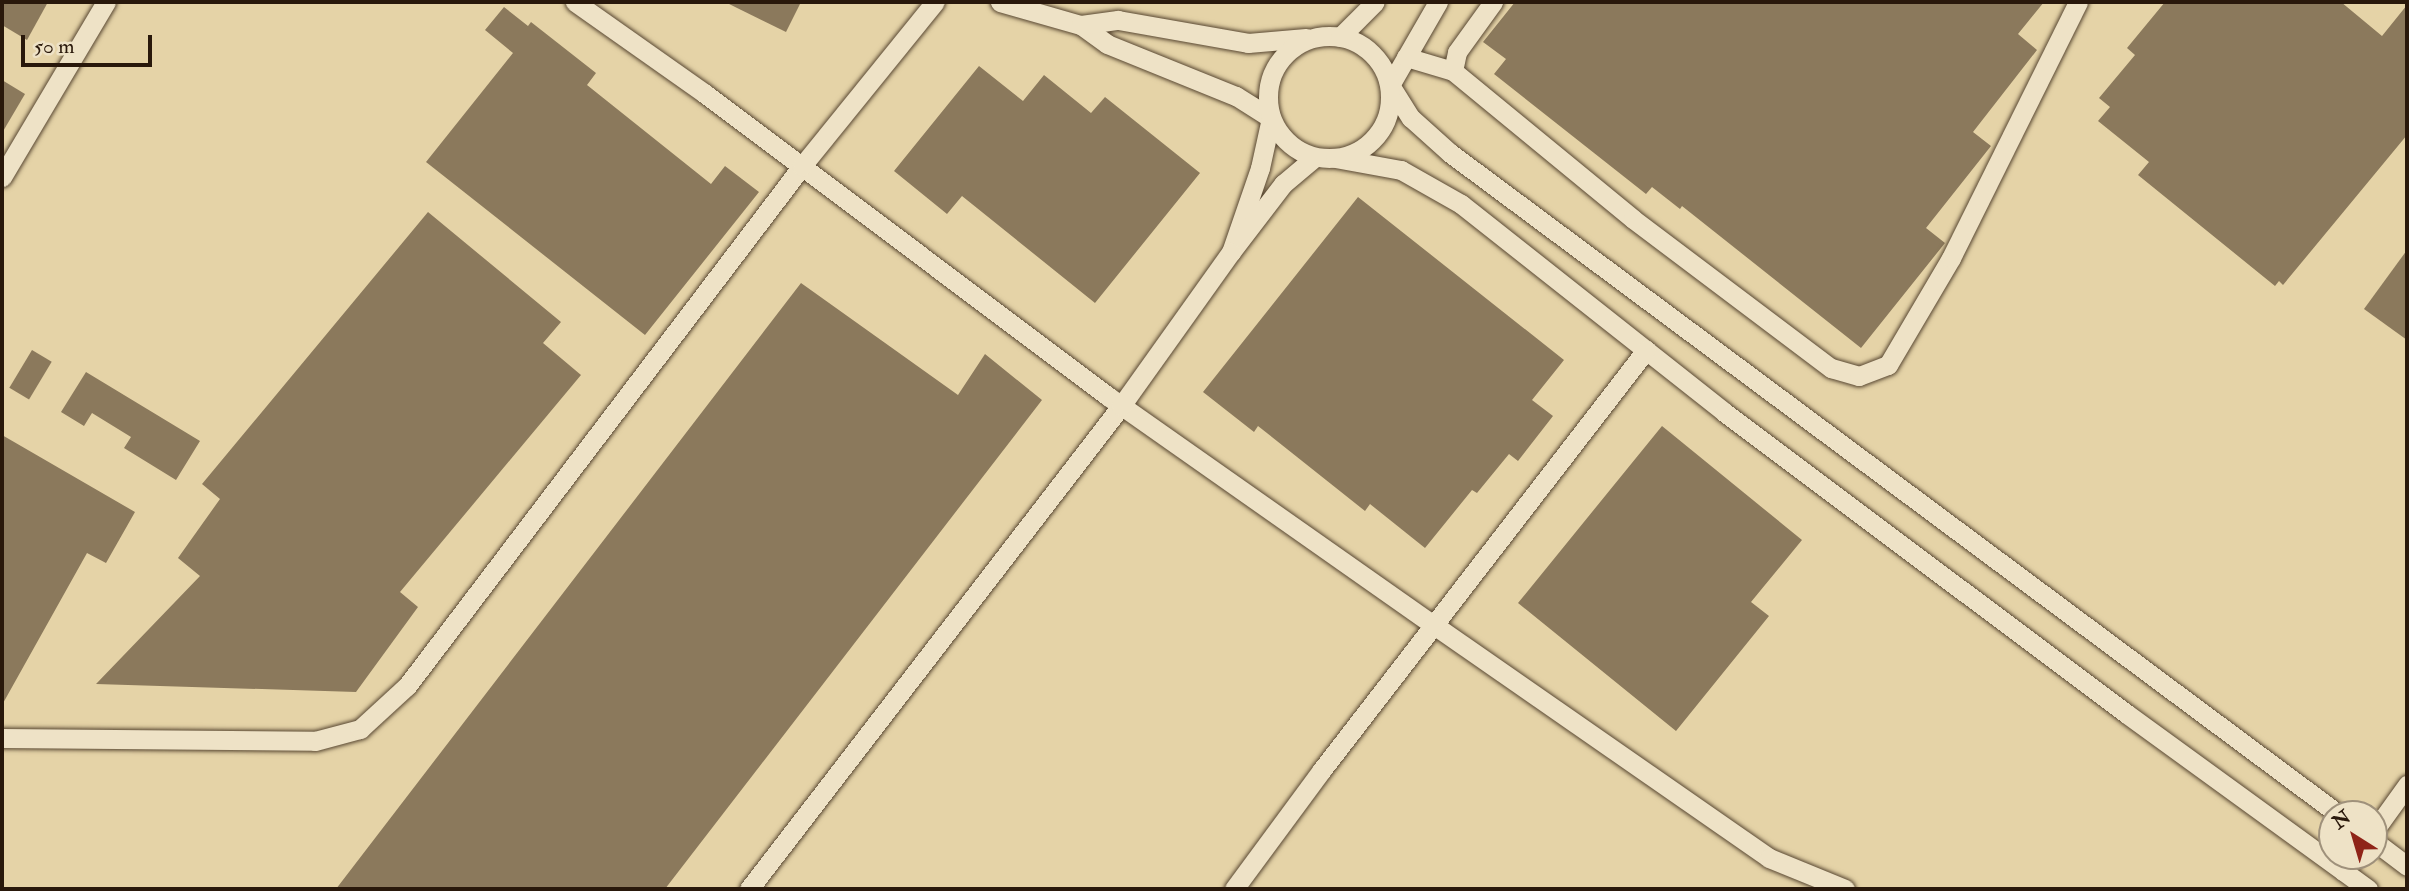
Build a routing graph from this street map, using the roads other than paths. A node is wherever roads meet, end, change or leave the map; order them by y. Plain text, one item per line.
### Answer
1 (106, 2) edge
2 (575, 2) edge
3 (936, 2) edge
4 (1000, 2) edge
5 (1375, 2) edge
6 (1438, 2) edge
7 (1493, 2) edge
8 (2078, 2) edge
9 (1081, 25) junction
10 (1312, 37) junction
11 (1340, 37) junction
12 (1406, 57) junction
13 (1453, 71) junction
14 (1390, 85) junction
15 (1271, 118) junction
16 (1315, 157) junction
17 (1335, 158) junction
18 (802, 166) junction
19 (2, 177) edge
20 (1231, 252) junction
21 (1646, 350) junction
22 (1121, 406) junction
23 (1434, 625) junction
24 (2, 738) edge
25 (2407, 785) edge
26 (2319, 800) edge
27 (2388, 811) edge
28 (2318, 843) edge
29 (2388, 852) edge
30 (2407, 866) edge
31 (2354, 870) edge
32 (749, 889) edge
33 (1234, 889) edge
34 (1845, 889) edge
35 (2368, 889) edge

1 - 19 street
2 - 18 street
3 - 18 street
4 - 9 street
5 - 11 street
6 - 12 street
7 - 13 street
8 - 13 street
9 - 10 street
9 - 15 street
10 - 11 street
10 - 15 street
11 - 14 street
12 - 13 street
12 - 14 street
14 - 17 street
14 - 26 street
15 - 16 street
15 - 20 street
16 - 17 street
16 - 20 street
17 - 21 street
18 - 22 street
18 - 24 street
20 - 22 street
21 - 23 street
21 - 28 street
22 - 23 street
22 - 32 street
23 - 33 street
23 - 34 street
25 - 27 street
29 - 30 street
31 - 35 street

